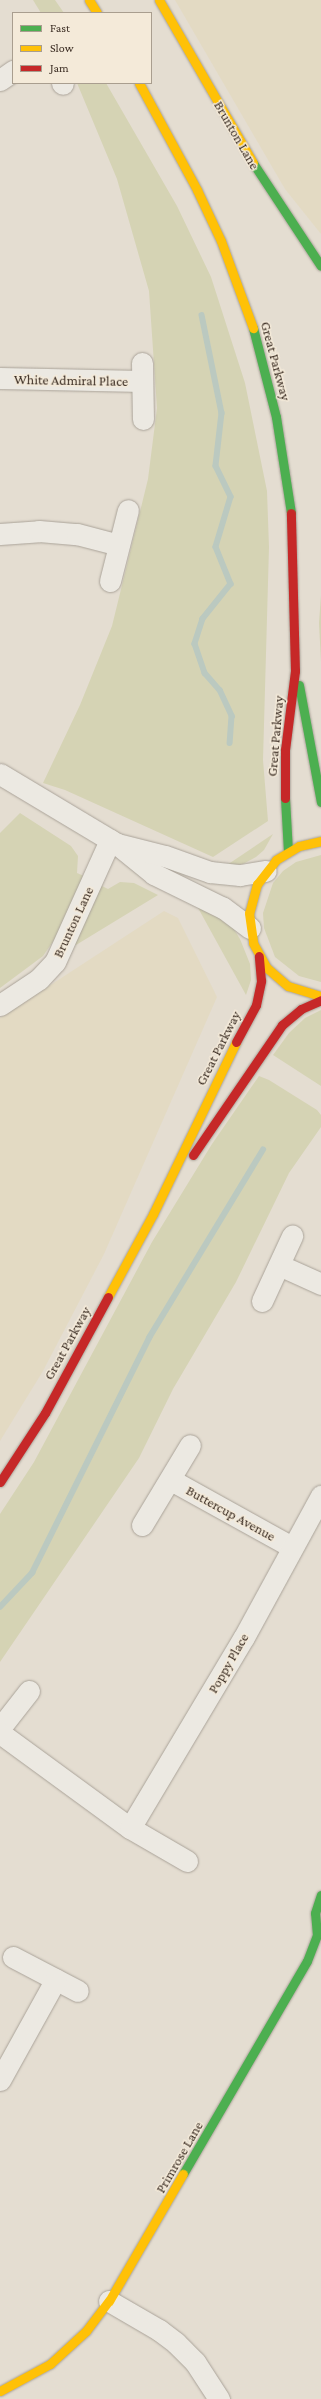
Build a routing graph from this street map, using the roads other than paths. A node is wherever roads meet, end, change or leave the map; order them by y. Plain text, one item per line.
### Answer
1 (89, 0) edge
2 (159, 0) edge
3 (96, 12) edge
4 (12, 72) edge
5 (0, 80) edge
6 (140, 84) edge
7 (321, 266) edge
8 (0, 378) edge
9 (143, 420) dead end
10 (128, 510) dead end
11 (0, 534) edge
12 (119, 545) junction
13 (110, 581) dead end
14 (295, 671) junction
15 (0, 774) edge
16 (321, 802) edge
17 (321, 841) edge
18 (113, 842) junction
19 (288, 851) junction
20 (266, 871) junction
21 (250, 928) junction
22 (259, 956) junction
23 (321, 996) edge
24 (321, 1000) edge
25 (0, 1005) edge
26 (153, 1214) junction
27 (292, 1236) dead end
28 (279, 1265) junction
29 (321, 1284) edge
30 (262, 1301) dead end
31 (190, 1445) dead end
32 (171, 1480) junction
33 (0, 1482) edge
34 (321, 1496) edge
35 (142, 1525) dead end
36 (292, 1547) junction
37 (29, 1691) dead end
38 (0, 1728) edge
39 (0, 1733) edge
40 (130, 1828) junction
41 (187, 1861) dead end
42 (321, 1895) edge
43 (319, 1936) edge
44 (13, 1957) dead end
45 (56, 1979) junction
46 (78, 1991) dead end
47 (0, 2080) edge
48 (109, 2301) junction
49 (0, 2390) edge
50 (219, 2399) edge

1 - 3 street
2 - 7 street, Brunton Lane
4 - 5 street
6 - 14 street, Great Parkway
8 - 9 street, White Admiral Place
10 - 12 street
11 - 12 street
12 - 13 street
14 - 16 street, Great Parkway
14 - 19 street, Great Parkway
15 - 18 street
17 - 19 street, Great Parkway
18 - 20 street
18 - 21 street
18 - 25 street, Brunton Lane
19 - 20 street, Great Parkway
20 - 21 street, Great Parkway
21 - 22 street, Great Parkway
22 - 23 street, Great Parkway
22 - 26 street, Great Parkway
24 - 26 street, Great Parkway
26 - 33 street, Great Parkway
27 - 28 street
28 - 29 street
28 - 30 street
31 - 32 street, Buttercup Avenue
32 - 35 street, Buttercup Avenue
32 - 36 street, Buttercup Avenue
34 - 36 street, Poppy Place
36 - 40 street, Poppy Place
37 - 38 street
39 - 40 street
40 - 41 street
42 - 43 street, Primrose Lane
43 - 48 street, Primrose Lane
44 - 45 street
45 - 46 street
45 - 47 street
48 - 49 street, Primrose Lane
48 - 50 street

